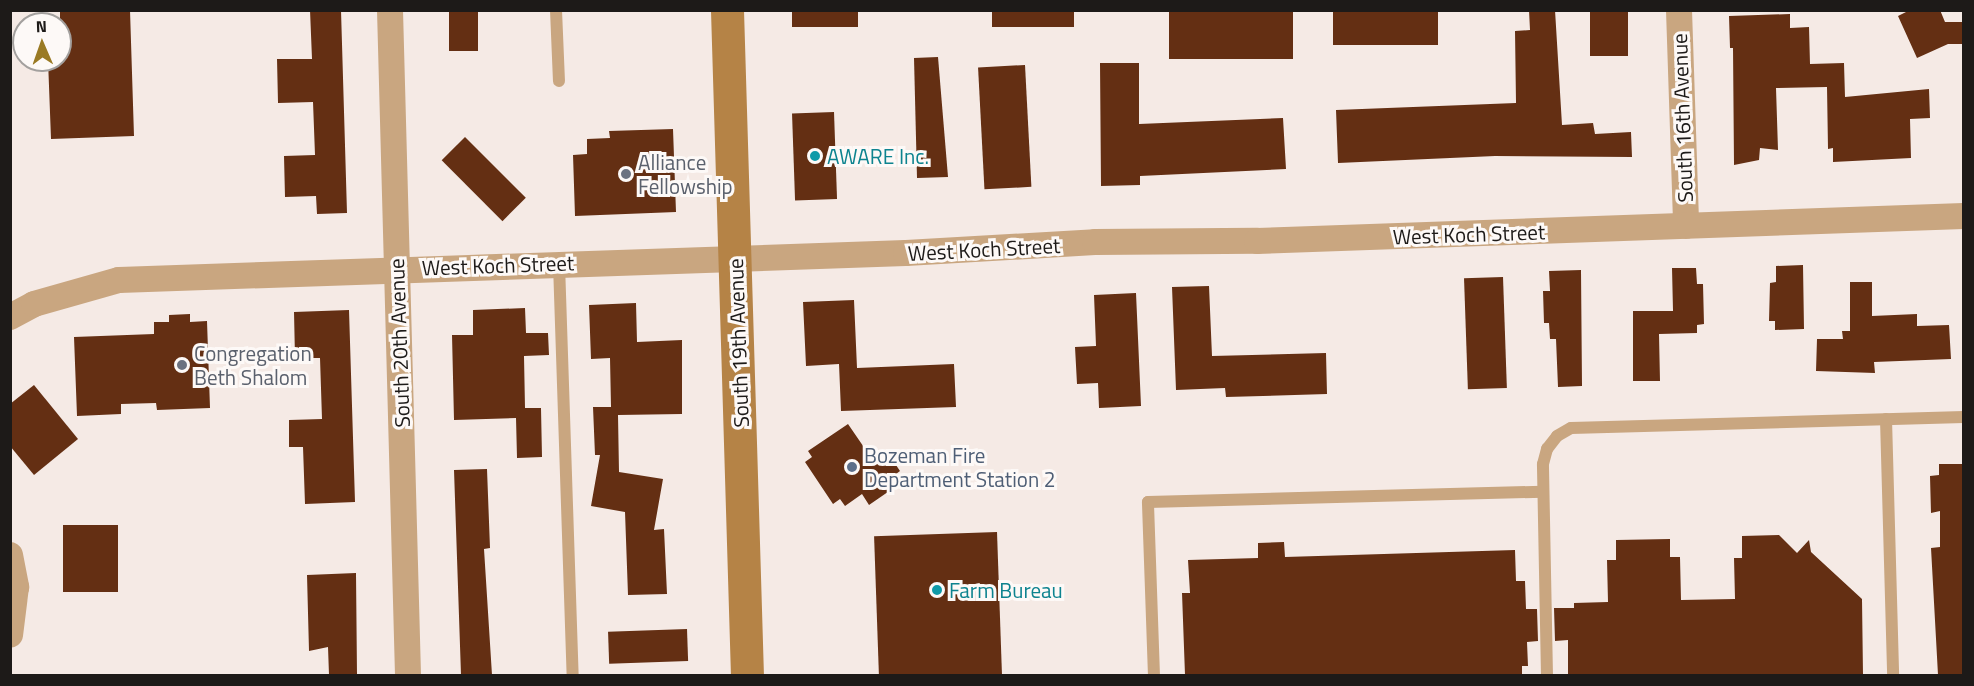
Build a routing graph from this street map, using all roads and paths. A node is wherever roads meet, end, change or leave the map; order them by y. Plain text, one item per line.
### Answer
1 (390, 10) edge
2 (556, 10) edge
3 (727, 10) edge
4 (1679, 10) edge
5 (559, 81) dead end
6 (1964, 216) edge
7 (1686, 226) junction
8 (736, 259) junction
9 (559, 262) junction
10 (397, 268) junction
11 (10, 317) edge
12 (1964, 417) edge
13 (1886, 420) junction
14 (1543, 492) junction
15 (10, 555) edge
16 (10, 636) edge
17 (408, 675) edge
18 (573, 675) edge
19 (747, 675) edge
20 (1154, 675) edge
21 (1546, 675) edge
22 (1893, 675) edge

1 - 10 street, South 20th Avenue
2 - 5 lane
3 - 8 main road, South 19th Avenue
4 - 7 street, South 16th Avenue
6 - 7 street, West Koch Street
7 - 8 street, West Koch Street
8 - 9 street, West Koch Street
8 - 19 main road, South 19th Avenue
9 - 10 street, West Koch Street
9 - 18 lane
10 - 11 street, West Koch Street
10 - 17 street, South 20th Avenue
12 - 13 lane
13 - 14 lane
13 - 22 lane
14 - 20 lane
14 - 21 lane
15 - 16 street

